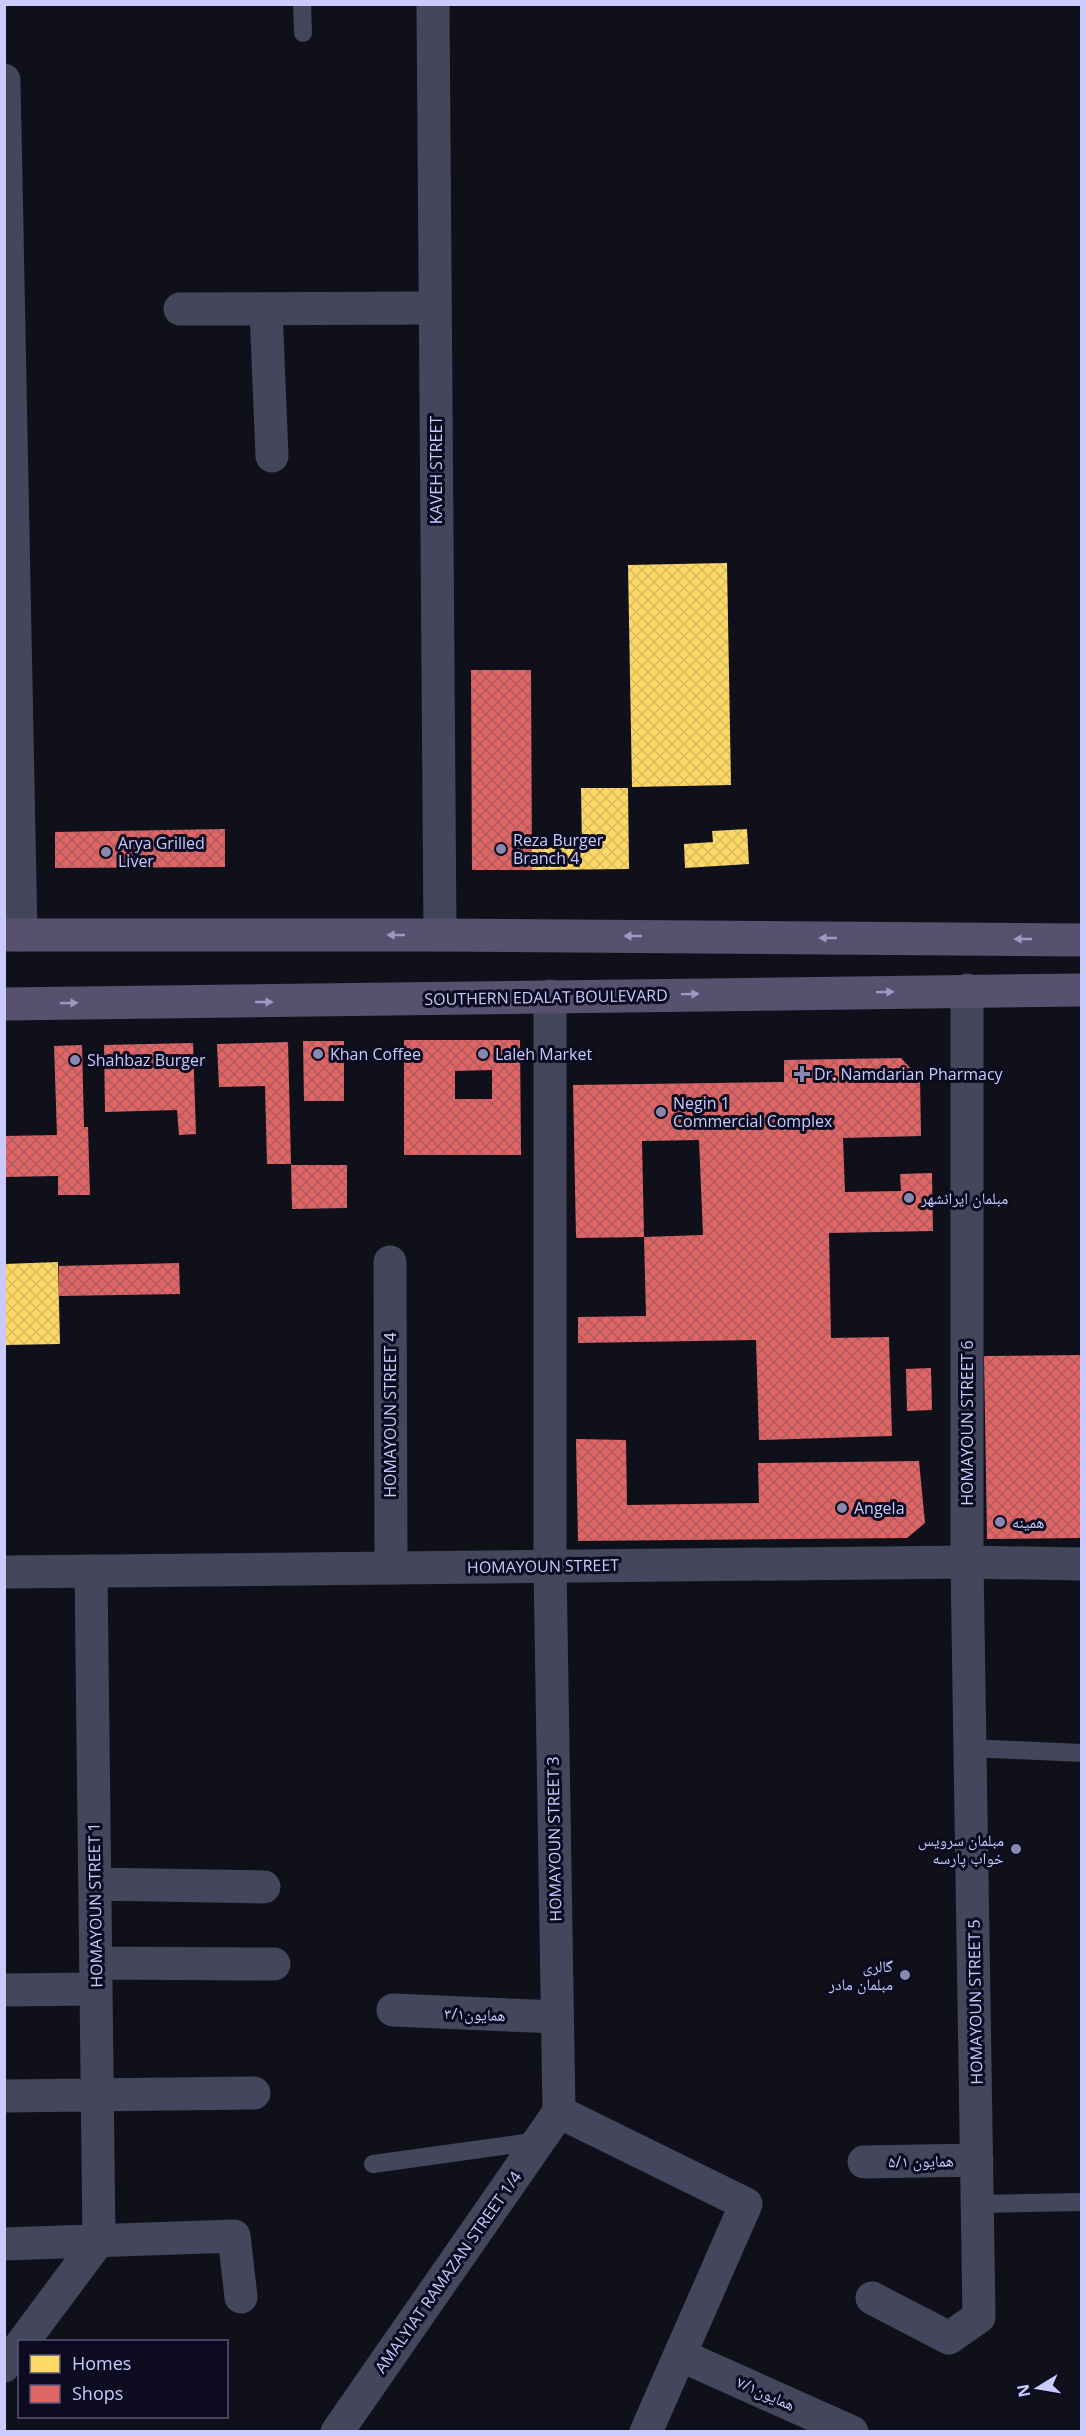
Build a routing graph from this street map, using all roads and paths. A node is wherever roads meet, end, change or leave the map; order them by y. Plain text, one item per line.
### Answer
1 (302, 4) edge
2 (433, 4) edge
3 (303, 33) dead end
4 (4, 80) edge
5 (5, 87) edge
6 (435, 308) junction
7 (180, 309) dead end
8 (266, 309) junction
9 (272, 456) dead end
10 (12, 825) edge
11 (10, 931) edge
12 (440, 935) junction
13 (1082, 940) edge
14 (968, 990) junction
15 (1082, 990) edge
16 (550, 996) junction
17 (6, 1006) edge
18 (390, 1262) dead end
19 (968, 1562) junction
20 (1082, 1564) edge
21 (550, 1566) junction
22 (391, 1568) junction
23 (91, 1571) junction
24 (4, 1572) edge
25 (970, 1748) junction
26 (1082, 1754) edge
27 (95, 1884) junction
28 (264, 1887) dead end
29 (274, 1964) dead end
30 (96, 1976) junction
31 (4, 1990) edge
32 (393, 2010) dead end
33 (557, 2017) junction
34 (254, 2093) dead end
35 (4, 2096) edge
36 (97, 2096) junction
37 (559, 2112) junction
38 (539, 2141) junction
39 (977, 2160) junction
40 (864, 2162) dead end
41 (373, 2163) dead end
42 (1082, 2202) edge
43 (978, 2204) junction
44 (99, 2240) junction
45 (4, 2244) edge
46 (241, 2297) dead end
47 (872, 2298) dead end
48 (24, 2340) edge
49 (18, 2348) edge
50 (680, 2355) junction
51 (4, 2366) edge
52 (800, 2421) edge
53 (337, 2432) edge
54 (646, 2432) edge
55 (852, 2432) edge

1 - 3 lane
2 - 6 street, KAVEH STREET
4 - 5 street
5 - 10 street
6 - 8 street
6 - 12 street, KAVEH STREET
7 - 8 street
8 - 9 street
10 - 11 street
12 -> 11 main road
13 -> 12 main road
14 - 15 main road, SOUTHERN EDALAT BOULEVARD
16 -> 14 main road, SOUTHERN EDALAT BOULEVARD
14 - 19 street, HOMAYOUN STREET 6
17 -> 16 main road, SOUTHERN EDALAT BOULEVARD
16 - 21 street
18 - 22 street, HOMAYOUN STREET 4
19 - 20 street, HOMAYOUN STREET
19 - 21 street, HOMAYOUN STREET
19 - 25 street, HOMAYOUN STREET 5
21 - 22 street, HOMAYOUN STREET
21 - 33 street, HOMAYOUN STREET 3
22 - 23 street, HOMAYOUN STREET
23 - 24 street, HOMAYOUN STREET
23 - 27 street, HOMAYOUN STREET 1
25 - 26 lane
25 - 39 street, HOMAYOUN STREET 5
27 - 28 street
27 - 30 street, HOMAYOUN STREET 1
29 - 30 street
30 - 31 street
30 - 36 street, HOMAYOUN STREET 1
32 - 33 street, همایون۳/۱
33 - 37 street, HOMAYOUN STREET 3
34 - 36 street
35 - 36 street
36 - 44 street, HOMAYOUN STREET 1
37 - 38 street, AMALYIAT RAMAZAN STREET 1/4
37 - 50 street
38 - 41 lane
38 - 53 street, AMALYIAT RAMAZAN STREET 1/4
39 - 40 street, همایون ۵/۱
39 - 43 street, HOMAYOUN STREET 5
42 - 43 lane
43 - 47 street, HOMAYOUN STREET 5
44 - 45 street
44 - 46 street
44 - 48 street
49 - 51 street
50 - 52 street, همایون۷/۱
50 - 54 street
52 - 55 street, همایون۷/۱

